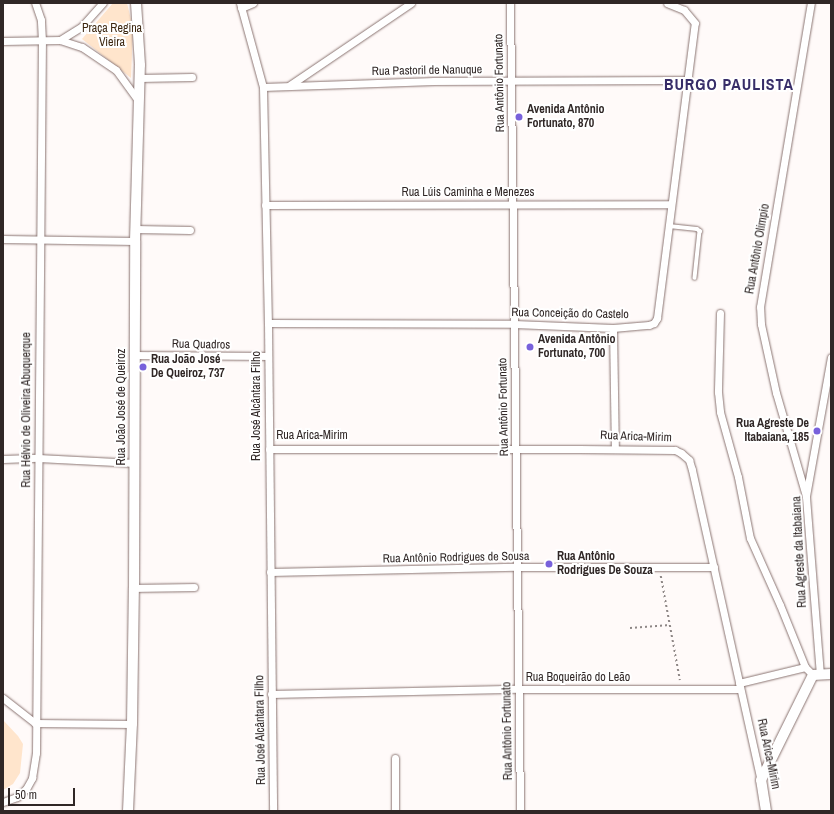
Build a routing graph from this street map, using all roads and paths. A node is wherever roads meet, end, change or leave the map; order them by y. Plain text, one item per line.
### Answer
1 (35, 3) edge
2 (103, 3) edge
3 (136, 3) edge
4 (252, 3) edge
5 (411, 3) edge
6 (510, 3) edge
7 (668, 3) edge
8 (811, 3) edge
9 (241, 5) edge
10 (678, 5) edge
11 (60, 40) junction
12 (3, 41) edge
13 (42, 41) junction
14 (192, 77) dead end
15 (139, 78) junction
16 (687, 80) junction
17 (511, 81) junction
18 (290, 85) junction
19 (263, 87) junction
20 (138, 100) junction
21 (512, 203) junction
22 (671, 204) junction
23 (265, 205) junction
24 (668, 226) junction
25 (135, 229) junction
26 (190, 230) dead end
27 (3, 239) edge
28 (39, 240) junction
29 (135, 241) junction
30 (695, 278) dead end
31 (720, 314) dead end
32 (268, 323) junction
33 (514, 324) junction
34 (613, 328) junction
35 (135, 355) junction
36 (268, 356) junction
37 (831, 357) edge
38 (268, 449) junction
39 (615, 449) junction
40 (516, 450) junction
41 (38, 458) junction
42 (3, 459) edge
43 (135, 463) junction
44 (806, 496) junction
45 (516, 567) junction
46 (714, 567) junction
47 (659, 568) junction
48 (270, 572) junction
49 (194, 587) dead end
50 (134, 588) junction
51 (670, 625) junction
52 (630, 628) dead end
53 (805, 667) junction
54 (831, 674) edge
55 (817, 675) junction
56 (740, 686) junction
57 (518, 689) junction
58 (682, 689) junction
59 (271, 694) junction
60 (3, 698) edge
61 (35, 723) junction
62 (132, 724) junction
63 (395, 758) dead end
64 (761, 780) junction
65 (3, 802) edge
66 (128, 811) edge
67 (273, 811) edge
68 (395, 811) edge
69 (520, 811) edge
70 (766, 811) edge

1 - 13 street, Rua Hélvio de Oliveira Abuquerque
2 - 11 street
3 - 15 street, Rua João José de Queiroz
4 - 9 street
5 - 18 street
6 - 17 street, Rua Antônio Fortunato
7 - 10 street, Rua Conceição do Castelo
8 - 44 street, Rua Antônio Olímpio
9 - 19 street, Rua José Alcântara Filho
10 - 16 street, Rua Conceição do Castelo
11 - 13 street
11 - 20 street
12 - 13 street
13 - 28 street, Rua Hélvio de Oliveira Abuquerque
14 - 15 street
15 - 20 street, Rua João José de Queiroz
16 - 17 street, Rua Pastoril de Nanuque
16 - 22 street, Rua Conceição do Castelo
17 - 18 street, Rua Pastoril de Nanuque
17 - 21 street, Rua Antônio Fortunato
18 - 19 street, Rua Pastoril de Nanuque
19 - 23 street, Rua José Alcântara Filho
20 - 25 street, Rua João José de Queiroz
21 - 22 street, Rua Lúis Caminha e Menezes
21 - 23 street, Rua Lúis Caminha e Menezes
21 - 33 street, Rua Antônio Fortunato
22 - 24 street, Rua Conceição do Castelo
23 - 32 street, Rua José Alcântara Filho
24 - 30 lane
24 - 34 street, Rua Conceição do Castelo
25 - 26 street
25 - 29 street, Rua João José de Queiroz
27 - 28 street
28 - 29 street
28 - 41 street, Rua Hélvio de Oliveira Abuquerque
29 - 35 street, Rua João José de Queiroz
31 - 53 street
32 - 33 street, Rua Conceição do Castelo
32 - 36 street, Rua José Alcântara Filho
33 - 34 street, Rua Conceição do Castelo
33 - 40 street, Rua Antônio Fortunato
34 - 39 street
35 - 36 street, Rua Quadros
35 - 43 street, Rua João José de Queiroz
36 - 38 street, Rua José Alcântara Filho
37 - 44 street, Rua Agreste da Itabaiana
38 - 40 street, Rua Arica-Mirim
38 - 48 street, Rua José Alcântara Filho
39 - 40 street, Rua Arica-Mirim
39 - 46 street, Rua Arica-Mirim
40 - 45 street, Rua Antônio Fortunato
41 - 42 street
41 - 43 street
41 - 61 street, Rua Hélvio de Oliveira Abuquerque
43 - 50 street, Rua João José de Queiroz
44 - 55 street, Rua Agreste da Itabaiana
45 - 47 street, Rua Antônio Rodrigues de Sousa
45 - 48 street, Rua Antônio Rodrigues de Sousa
45 - 57 street, Rua Antônio Fortunato
46 - 47 street, Rua Antônio Rodrigues de Sousa
46 - 56 street, Rua Arica-Mirim
47 - 51 path
48 - 59 street, Rua José Alcântara Filho
49 - 50 street
50 - 62 street, Rua João José de Queiroz
51 - 52 path
51 - 58 path
53 - 55 street
53 - 56 street, Rua Boqueirão do Leão
54 - 55 street
55 - 64 street
56 - 58 street, Rua Boqueirão do Leão
56 - 64 street, Rua Arica-Mirim
57 - 58 street, Rua Boqueirão do Leão
57 - 59 street, Rua Boqueirão do Leão
57 - 69 street, Rua Antônio Fortunato
59 - 67 street, Rua José Alcântara Filho
60 - 61 street
61 - 62 street
61 - 65 street, Rua Hélvio de Oliveira Abuquerque
62 - 66 street, Rua João José de Queiroz
63 - 68 street
64 - 70 street, Rua Arica-Mirim

